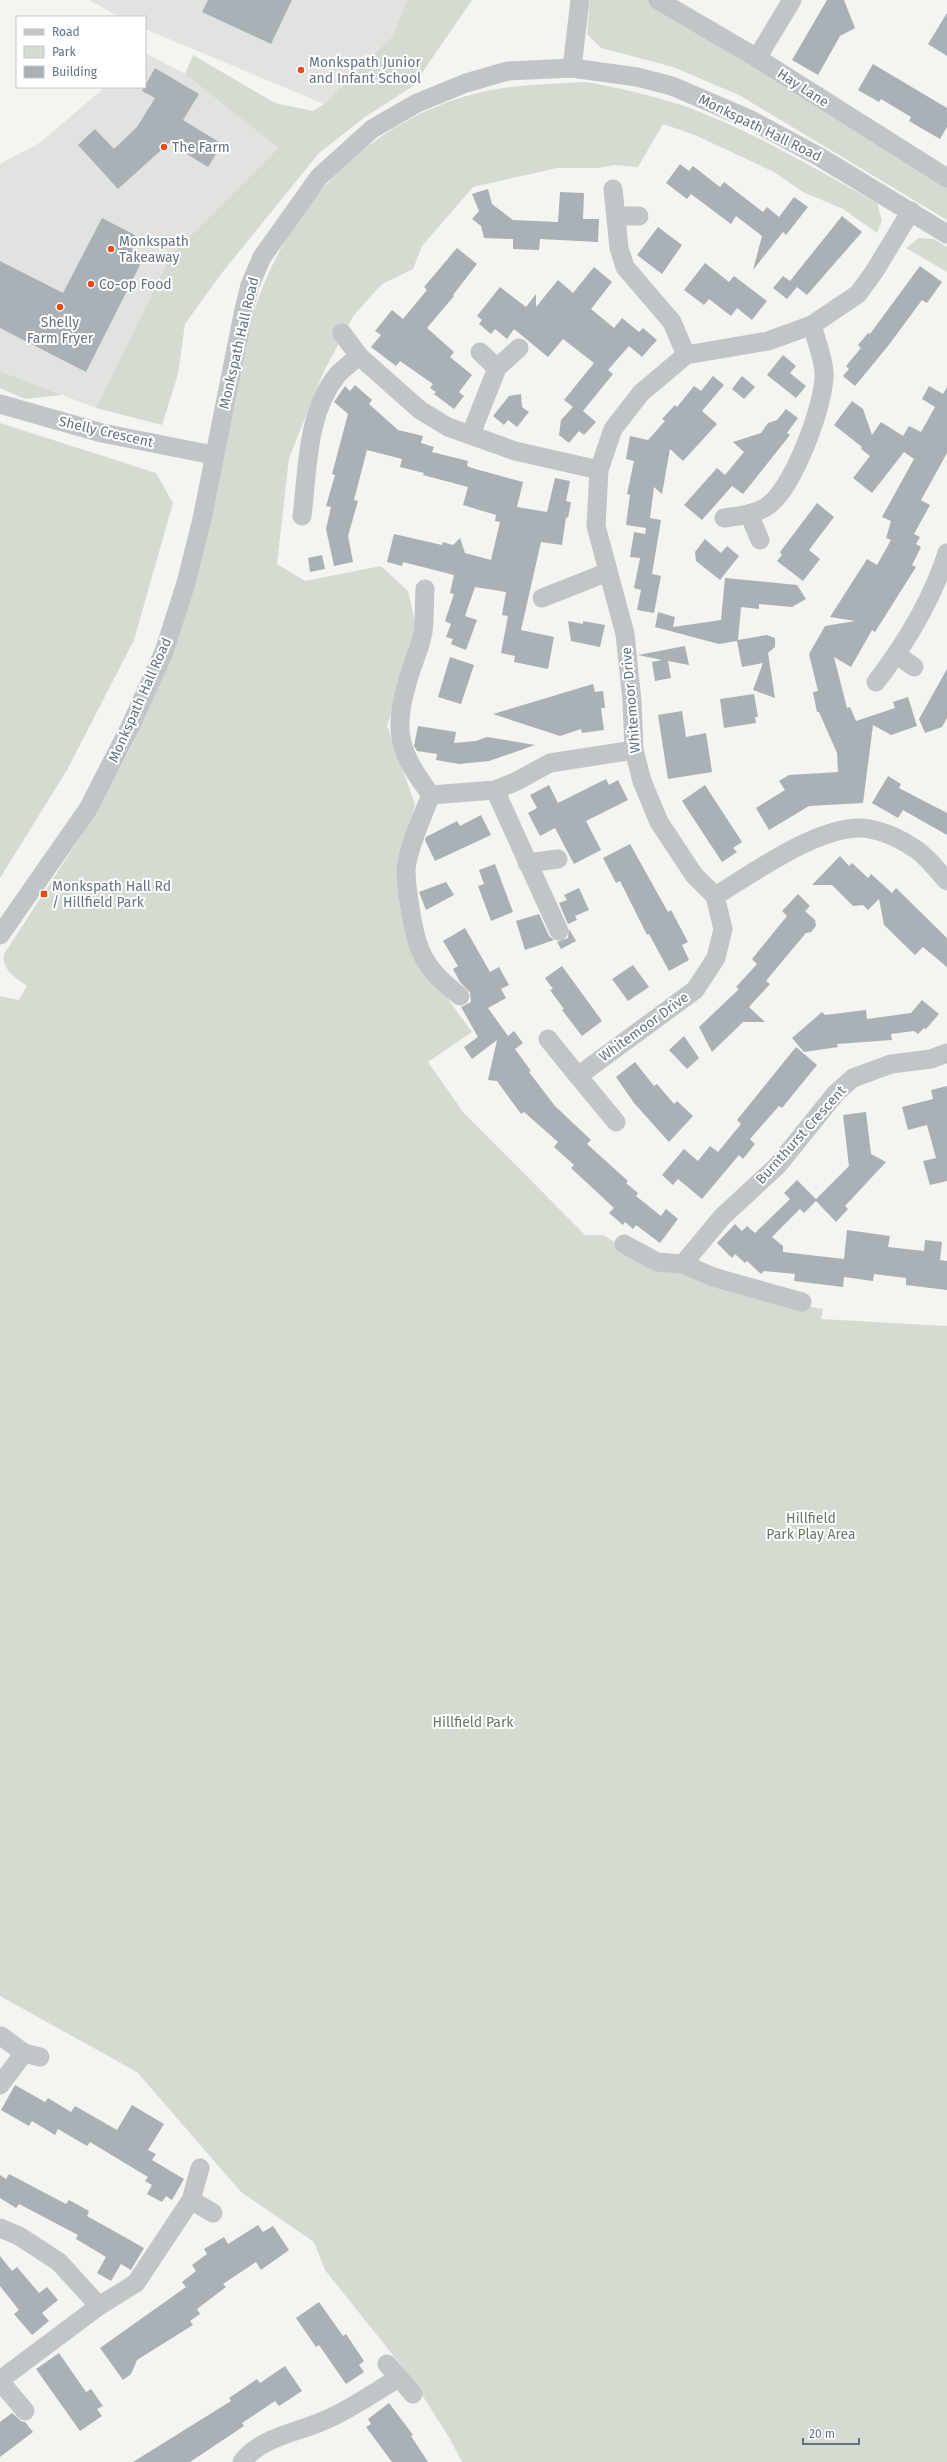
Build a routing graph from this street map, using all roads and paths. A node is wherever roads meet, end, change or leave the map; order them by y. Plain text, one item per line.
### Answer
1 (580, 0) edge
2 (658, 0) edge
3 (792, 0) edge
4 (757, 58) junction
5 (572, 68) junction
6 (946, 174) edge
7 (613, 189) dead end
8 (911, 211) junction
9 (616, 216) junction
10 (639, 216) dead end
11 (947, 234) edge
12 (812, 325) junction
13 (342, 333) dead end
14 (519, 348) dead end
15 (480, 352) dead end
16 (686, 355) junction
17 (359, 356) junction
18 (497, 368) junction
19 (0, 404) edge
20 (471, 434) junction
21 (213, 455) junction
22 (599, 470) junction
23 (749, 514) junction
24 (302, 516) dead end
25 (724, 518) dead end
26 (760, 540) dead end
27 (947, 552) edge
28 (608, 572) junction
29 (425, 589) dead end
30 (542, 598) dead end
31 (897, 654) junction
32 (914, 668) dead end
33 (876, 682) dead end
34 (634, 750) junction
35 (495, 790) junction
36 (431, 795) junction
37 (558, 859) dead end
38 (527, 864) junction
39 (947, 881) edge
40 (715, 896) junction
41 (559, 931) dead end
42 (0, 935) edge
43 (460, 996) dead end
44 (548, 1039) dead end
45 (947, 1053) edge
46 (578, 1076) junction
47 (616, 1122) dead end
48 (624, 1244) dead end
49 (684, 1264) junction
50 (802, 1302) dead end
51 (1, 2036) edge
52 (0, 2085) edge
53 (200, 2168) dead end
54 (191, 2200) junction
55 (213, 2213) dead end
56 (0, 2228) edge
57 (99, 2306) junction
58 (0, 2380) edge
59 (413, 2394) dead end
60 (25, 2411) dead end
61 (242, 2462) edge

1 - 5 street
2 - 4 street, Hay Lane
3 - 4 street
4 - 6 street, Hay Lane
5 - 8 street, Monkspath Hall Road
5 - 21 street, Monkspath Hall Road
7 - 9 street
8 - 11 street, Monkspath Hall Road
8 - 12 street
9 - 10 street
9 - 16 street
12 - 16 street
12 - 23 street
13 - 17 street
14 - 18 street
15 - 18 street
16 - 22 street, Whitemoor Drive
17 - 20 street
17 - 24 street
18 - 20 street
19 - 21 street, Shelly Crescent
20 - 22 street
21 - 42 street, Monkspath Hall Road
22 - 28 street, Whitemoor Drive
23 - 25 street
23 - 26 street
27 - 31 street
28 - 30 street
28 - 34 street, Whitemoor Drive
29 - 36 street
31 - 32 street
31 - 33 street
34 - 35 street
34 - 40 street, Whitemoor Drive
35 - 36 street
35 - 38 street
36 - 43 street
37 - 38 street
38 - 41 street
39 - 40 street
40 - 46 street, Whitemoor Drive
44 - 46 street
45 - 49 street, Burnthurst Crescent
46 - 47 street
48 - 49 street
49 - 50 street
51 - 52 street
53 - 54 street
54 - 55 street
54 - 57 street
56 - 57 street
57 - 58 street
58 - 60 street
59 - 61 street

